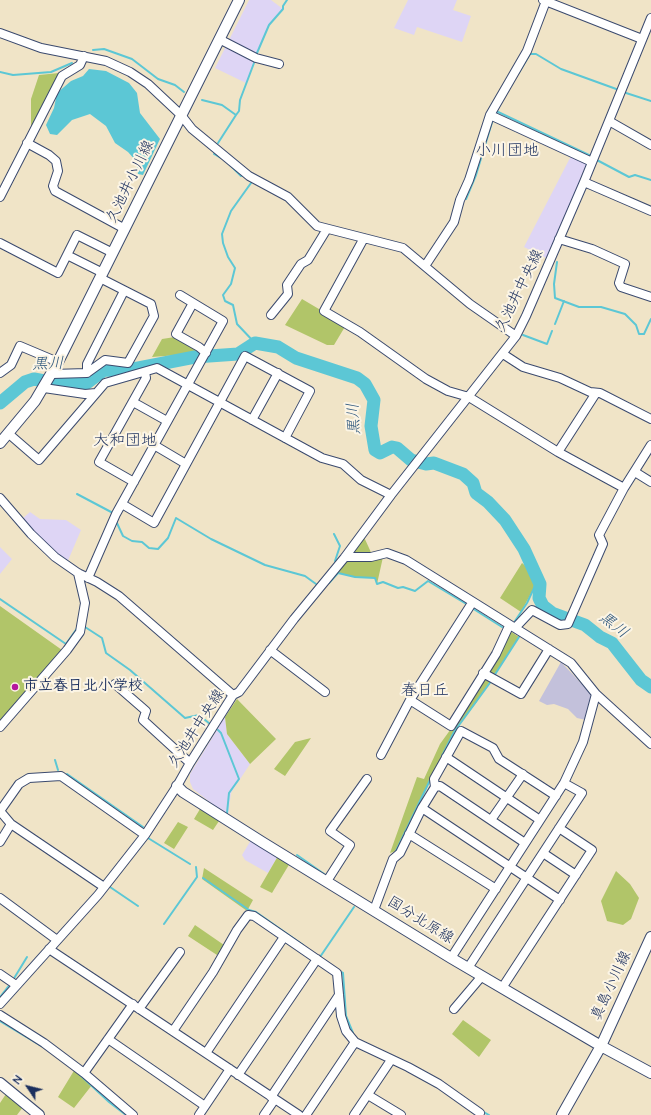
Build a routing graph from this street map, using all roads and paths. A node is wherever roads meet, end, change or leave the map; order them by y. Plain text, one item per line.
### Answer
1 (239, 0) edge
2 (545, 1) edge
3 (651, 18) edge
4 (0, 33) edge
5 (219, 39) junction
6 (642, 39) junction
7 (84, 56) junction
8 (279, 64) dead end
9 (181, 115) junction
10 (493, 116) junction
11 (609, 121) junction
12 (27, 143) junction
13 (651, 145) edge
14 (593, 159) junction
15 (584, 182) junction
16 (0, 197) edge
17 (651, 211) edge
18 (125, 229) junction
19 (327, 229) junction
20 (364, 238) junction
21 (559, 239) junction
22 (0, 243) edge
23 (113, 253) junction
24 (67, 255) junction
25 (425, 266) junction
26 (102, 276) junction
27 (124, 291) junction
28 (180, 294) dead end
29 (651, 297) edge
30 (193, 303) junction
31 (271, 315) dead end
32 (516, 336) junction
33 (205, 351) junction
34 (503, 354) junction
35 (58, 362) junction
36 (87, 372) junction
37 (145, 372) junction
38 (0, 373) edge
39 (278, 374) junction
40 (48, 381) junction
41 (188, 386) junction
42 (96, 393) junction
43 (596, 393) junction
44 (469, 397) junction
45 (133, 402) junction
46 (219, 403) junction
47 (651, 419) edge
48 (252, 420) junction
49 (167, 421) junction
50 (9, 434) junction
51 (285, 438) junction
52 (0, 443) edge
53 (154, 445) junction
54 (651, 445) edge
55 (558, 452) junction
56 (186, 464) junction
57 (635, 472) junction
58 (134, 482) junction
59 (651, 482) edge
60 (624, 488) junction
61 (391, 495) junction
62 (0, 498) edge
63 (122, 504) junction
64 (346, 557) junction
65 (78, 573) junction
66 (88, 578) junction
67 (472, 602) junction
68 (512, 627) junction
69 (549, 649) junction
70 (270, 650) junction
71 (483, 673) junction
72 (115, 684) dead end
73 (325, 692) dead end
74 (596, 694) junction
75 (233, 696) junction
76 (410, 700) junction
77 (0, 727) edge
78 (651, 744) edge
79 (381, 755) dead end
80 (446, 757) junction
81 (190, 763) junction
82 (523, 774) junction
83 (367, 779) dead end
84 (564, 782) junction
85 (177, 786) junction
86 (435, 787) junction
87 (556, 796) junction
88 (507, 798) junction
89 (422, 808) junction
90 (0, 811) edge
91 (491, 820) junction
92 (540, 820) junction
93 (11, 824) junction
94 (559, 828) junction
95 (409, 834) junction
96 (145, 835) junction
97 (0, 842) edge
98 (525, 843) junction
99 (543, 853) junction
100 (510, 867) junction
101 (576, 875) junction
102 (527, 878) junction
103 (327, 882) junction
104 (104, 887) junction
105 (496, 889) junction
106 (0, 898) edge
107 (560, 900) junction
108 (374, 910) junction
109 (284, 937) junction
110 (57, 940) junction
111 (650, 944) edge
112 (49, 949) junction
113 (180, 952) dead end
114 (451, 958) junction
115 (317, 959) junction
116 (468, 968) junction
117 (0, 974) edge
118 (482, 976) junction
119 (13, 982) junction
120 (502, 988) junction
121 (339, 995) junction
122 (0, 1004) edge
123 (136, 1006) junction
124 (454, 1009) dead end
125 (0, 1015) edge
126 (173, 1031) junction
127 (108, 1038) junction
128 (355, 1042) junction
129 (601, 1046) junction
130 (206, 1053) junction
131 (391, 1060) junction
132 (230, 1069) junction
133 (84, 1073) junction
134 (651, 1073) edge
135 (238, 1075) junction
136 (0, 1083) edge
137 (368, 1094) junction
138 (273, 1098) junction
139 (205, 1106) junction
140 (480, 1113) dead end
141 (39, 1115) edge
142 (133, 1115) edge
143 (199, 1115) edge
144 (264, 1115) edge
145 (298, 1115) edge
146 (306, 1115) edge
147 (354, 1115) edge
148 (401, 1115) edge
149 (562, 1115) edge

1 - 5 street, 久池井小川線
2 - 6 street
2 - 10 street
3 - 6 street, 久池井中央線
4 - 7 street
5 - 8 street
5 - 9 street, 久池井小川線
6 - 11 street, 久池井中央線
7 - 9 street
7 - 12 street
9 - 18 street, 久池井小川線
9 - 19 street
10 - 14 street
10 - 25 street
11 - 13 street
11 - 14 street, 久池井中央線
12 - 16 street
12 - 18 street
14 - 15 street, 久池井中央線
15 - 17 street
15 - 21 street, 久池井中央線
18 - 23 street, 久池井小川線
19 - 20 street
19 - 31 street
20 - 25 street
20 - 44 street
21 - 29 street
21 - 32 street, 久池井中央線
22 - 24 street
23 - 24 street
23 - 26 street, 久池井小川線
24 - 26 street
25 - 32 street
26 - 27 street
26 - 35 street, 久池井小川線
27 - 36 street
27 - 36 street
28 - 30 street
30 - 33 street
30 - 33 street
32 - 34 street, 久池井中央線
33 - 41 street
34 - 43 street
34 - 44 street, 久池井中央線
35 - 38 street
35 - 40 street, 久池井小川線
36 - 40 street
37 - 41 street
37 - 42 street
37 - 45 street
39 - 46 street
39 - 48 street
39 - 51 street
40 - 42 street
40 - 50 street, 久池井小川線
41 - 46 street
41 - 49 street
42 - 50 street
43 - 47 street
43 - 55 street
44 - 55 street
44 - 61 street, 久池井中央線
45 - 49 street
45 - 58 street
46 - 48 street
46 - 56 street
48 - 51 street
49 - 53 street
50 - 52 street, 久池井小川線
51 - 61 street
53 - 56 street
53 - 58 street
54 - 57 street
55 - 60 street
56 - 63 street
57 - 59 street
57 - 60 street
58 - 63 street
60 - 68 street
61 - 64 street, 久池井中央線
62 - 65 street
63 - 66 street
64 - 67 street
64 - 70 street, 久池井中央線
65 - 66 street
65 - 77 street
66 - 75 street
67 - 68 street
67 - 76 street
68 - 69 street
68 - 71 street
69 - 71 street
69 - 74 street
70 - 73 street
70 - 75 street, 久池井中央線
71 - 76 street
72 - 81 street
74 - 78 street
74 - 84 street
75 - 81 street, 久池井中央線
76 - 79 street
80 - 82 street
80 - 86 street
80 - 88 street
81 - 85 street, 久池井中央線
82 - 87 street
82 - 88 street
83 - 103 street
84 - 87 street
84 - 94 street
85 - 96 street, 久池井中央線
85 - 103 street, 国分北原線
86 - 89 street
86 - 91 street
87 - 92 street
88 - 91 street
88 - 92 street
89 - 95 street
89 - 100 street
90 - 93 street
90 - 96 street
91 - 98 street
92 - 98 street
93 - 97 street
93 - 104 street
94 - 99 street
94 - 101 street
95 - 105 street
95 - 108 street
96 - 104 street, 久池井中央線
98 - 100 street
99 - 101 street
99 - 102 street
100 - 102 street
100 - 105 street
101 - 107 street
102 - 107 street
102 - 116 street
103 - 108 street, 国分北原線
104 - 110 street, 久池井中央線
105 - 114 street
106 - 110 street
107 - 120 street
108 - 114 street, 国分北原線
109 - 115 street
109 - 126 street
109 - 130 street
110 - 112 street, 久池井中央線
111 - 129 street, 真島小川線
112 - 119 street, 久池井中央線
112 - 123 street
113 - 123 street
114 - 116 street, 国分北原線
115 - 121 street
115 - 135 street
116 - 118 street, 国分北原線
117 - 119 street
118 - 120 street, 国分北原線
118 - 124 street
119 - 122 street, 久池井中央線
120 - 129 street, 国分北原線
121 - 128 street
121 - 138 street
123 - 126 street
123 - 127 street
125 - 133 street
126 - 130 street
127 - 133 street
127 - 139 street
128 - 131 street
128 - 146 street
129 - 134 street, 国分北原線
129 - 149 street, 真島小川線
130 - 132 street
131 - 137 street
131 - 140 street
132 - 135 street
132 - 139 street
133 - 142 street
135 - 138 street
136 - 141 street
137 - 147 street
137 - 148 street
138 - 144 street
138 - 145 street
139 - 143 street

